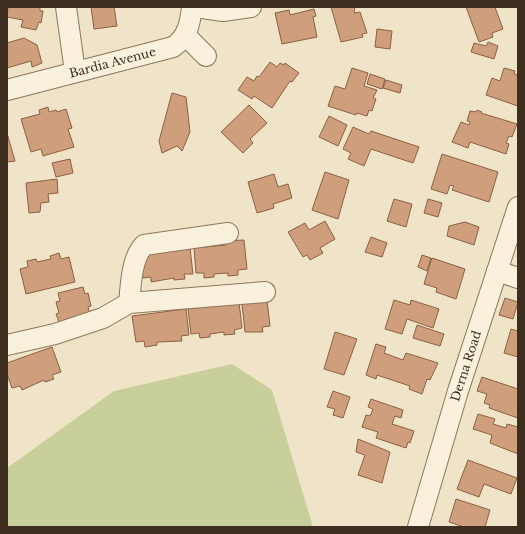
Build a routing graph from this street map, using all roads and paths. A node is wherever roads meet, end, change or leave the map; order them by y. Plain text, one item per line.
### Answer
1 (66, 7) edge
2 (192, 7) edge
3 (195, 7) edge
4 (251, 7) edge
5 (186, 35) junction
6 (206, 56) dead end
7 (75, 72) junction
8 (7, 90) edge
9 (518, 207) edge
10 (228, 233) dead end
11 (497, 271) junction
12 (518, 278) edge
13 (265, 292) dead end
14 (129, 303) junction
15 (7, 345) edge
16 (418, 527) edge

1 - 7 street
2 - 5 street
3 - 4 street
5 - 6 street
5 - 7 street, Bardia Avenue
7 - 8 street, Bardia Avenue
9 - 11 street, Derna Road
10 - 14 street
11 - 12 street
11 - 16 street, Derna Road
13 - 14 street
14 - 15 street

